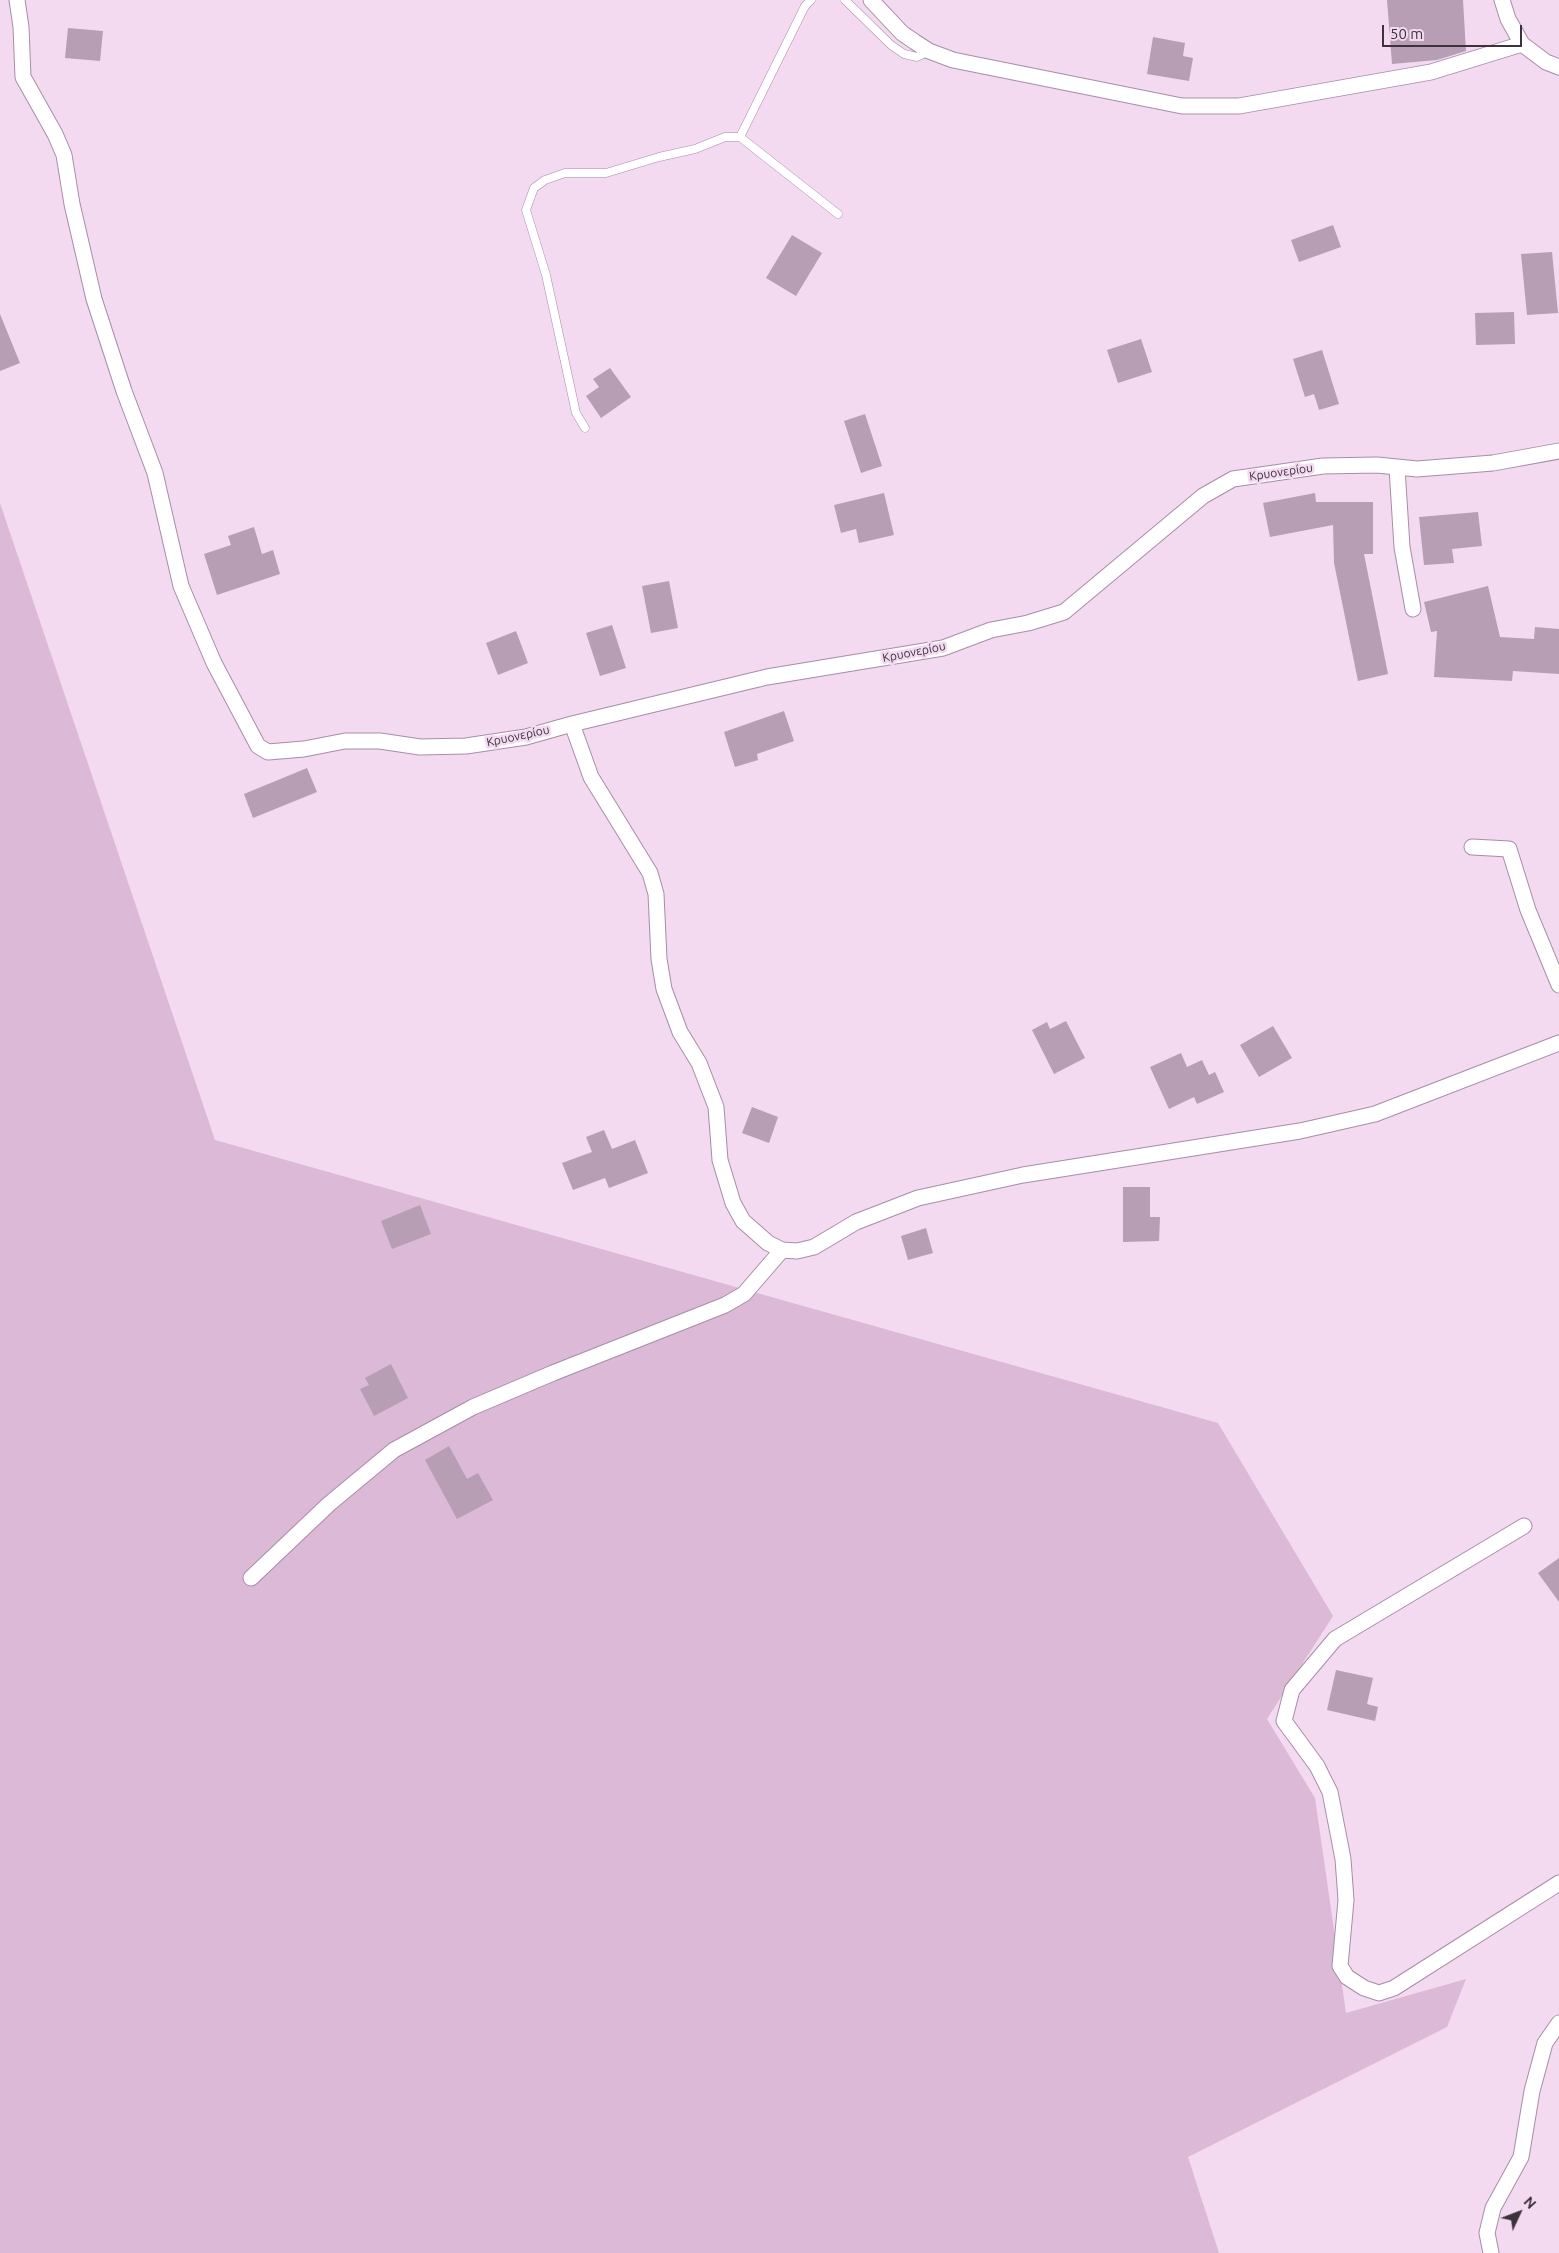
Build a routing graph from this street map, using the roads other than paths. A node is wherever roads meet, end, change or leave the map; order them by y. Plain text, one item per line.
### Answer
1 (17, 0) edge
2 (811, 0) edge
3 (845, 0) edge
4 (871, 0) edge
5 (1502, 0) edge
6 (1522, 44) junction
7 (929, 51) junction
8 (1559, 67) edge
9 (740, 137) junction
10 (838, 214) dead end
11 (585, 428) dead end
12 (1559, 451) edge
13 (1397, 468) junction
14 (1413, 609) dead end
15 (572, 724) junction
16 (1472, 847) dead end
17 (1559, 985) edge
18 (1559, 1043) edge
19 (782, 1250) junction
20 (1524, 1526) dead end
21 (251, 1578) dead end
22 (1559, 1883) edge
23 (1559, 2023) edge
24 (1491, 2253) edge

1 - 15 street, Κρυονερίου
2 - 9 lane
3 - 7 lane
4 - 7 street
5 - 6 street
6 - 7 street
6 - 8 street
9 - 10 lane
9 - 11 lane
12 - 13 street, Κρυονερίου
13 - 14 street
13 - 15 street, Κρυονερίου
15 - 19 street
16 - 17 street
18 - 19 street
19 - 21 street
20 - 22 street
23 - 24 street

